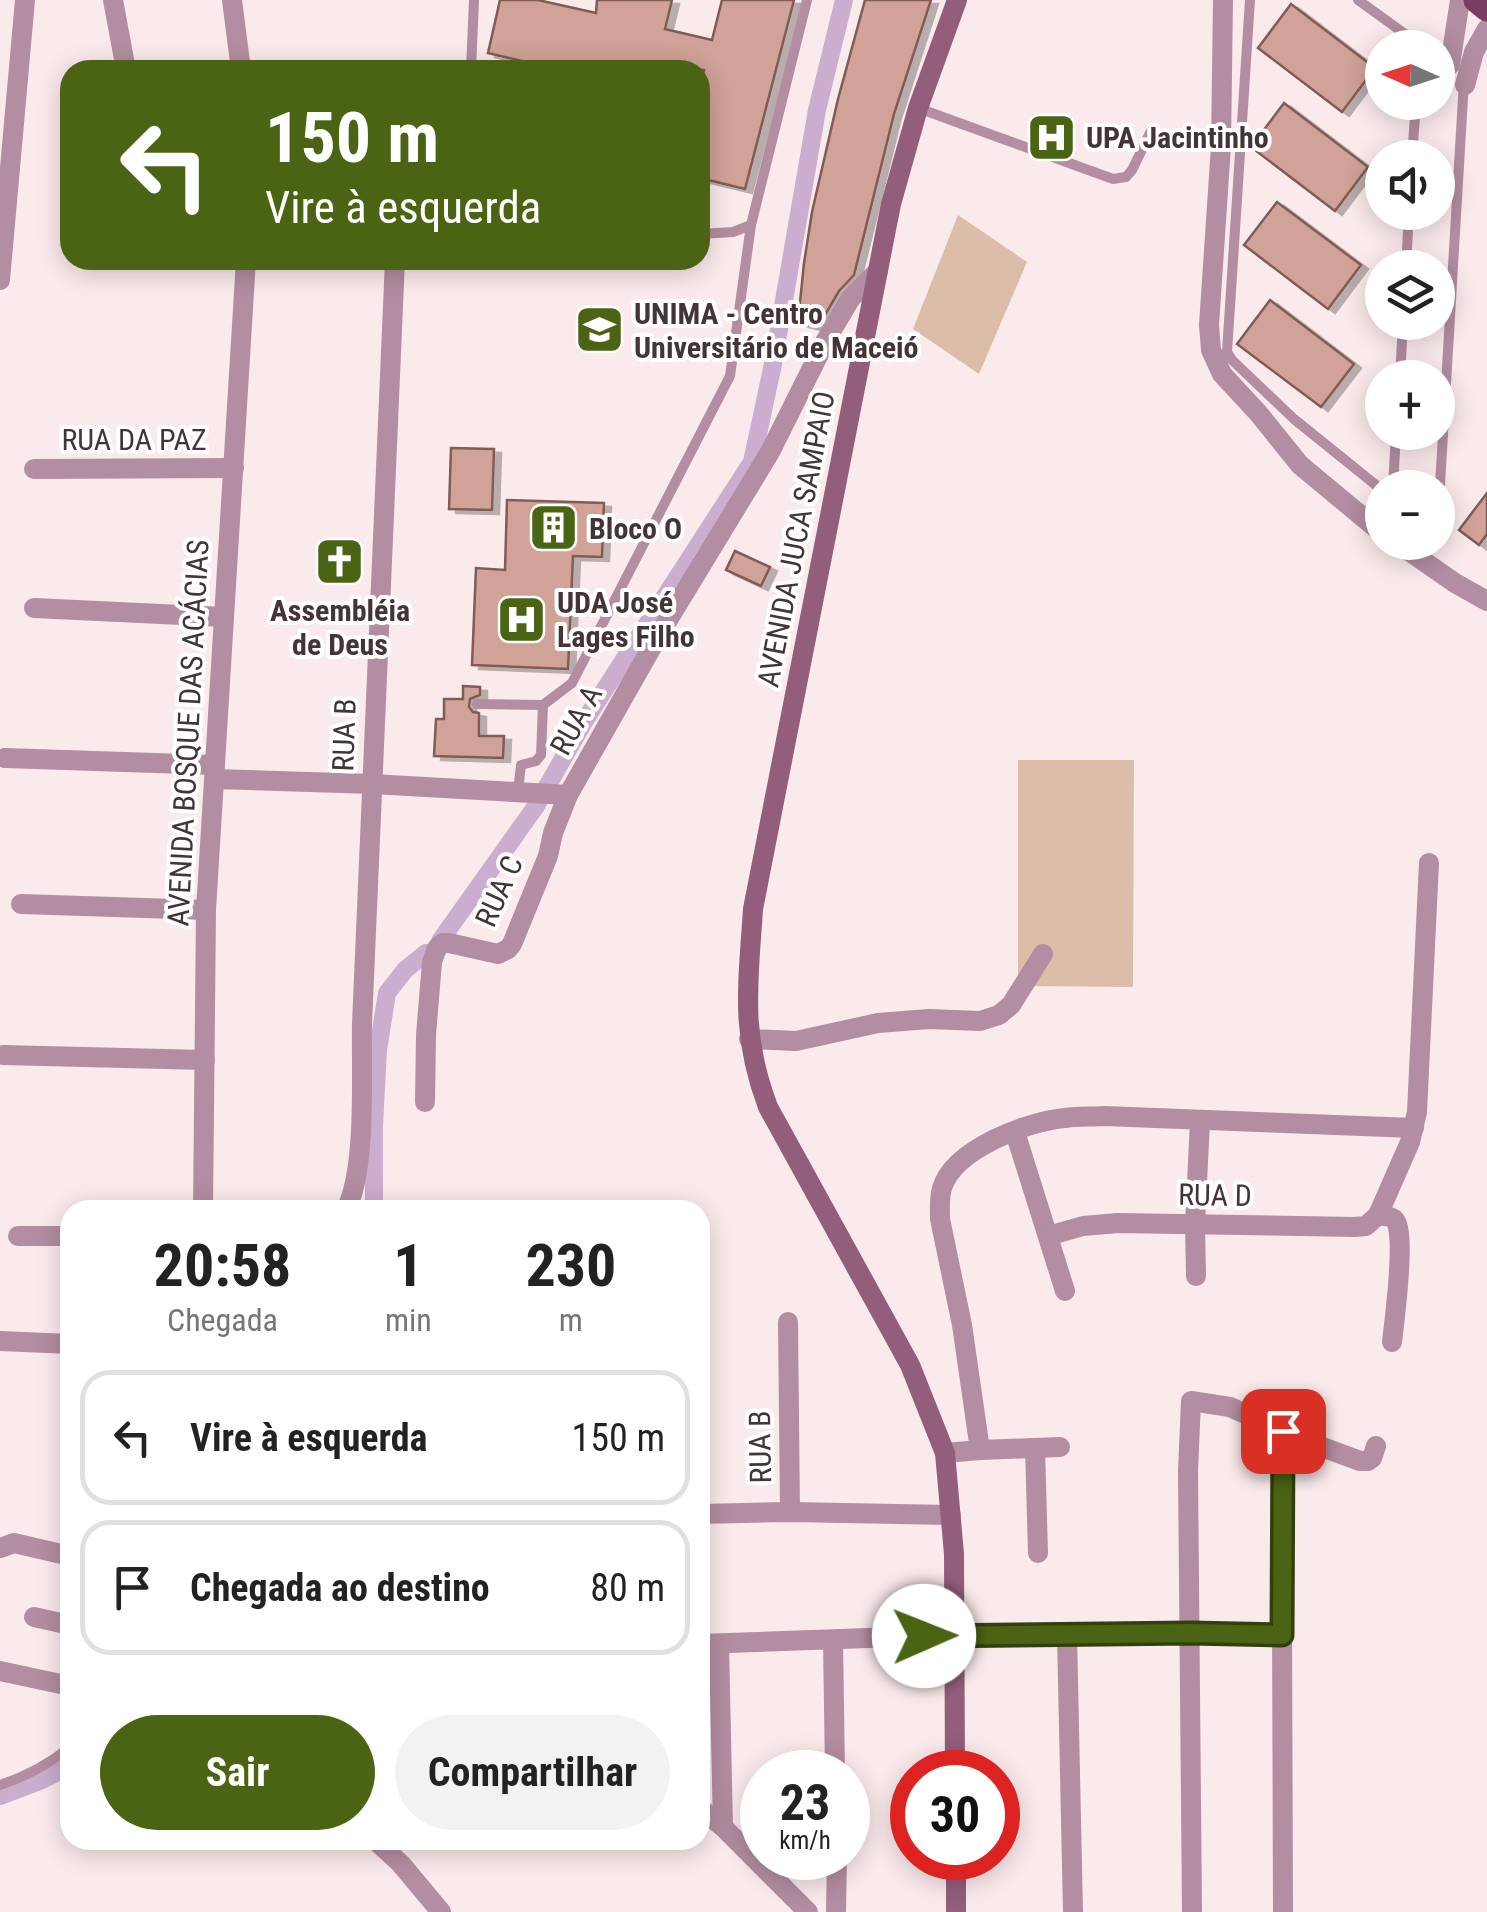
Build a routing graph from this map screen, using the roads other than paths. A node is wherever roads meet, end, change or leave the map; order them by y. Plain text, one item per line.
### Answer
1 (25, 0) edge
2 (113, 0) edge
3 (232, 0) edge
4 (474, 0) edge
5 (807, 0) edge
6 (957, 0) edge
7 (1223, 0) edge
8 (1250, 0) edge
9 (1358, 0) edge
10 (1460, 0) edge
11 (1476, 0) edge
12 (1487, 9) edge
13 (1487, 29) edge
14 (1401, 30) edge
15 (1453, 30) edge
16 (124, 60) edge
17 (240, 60) edge
18 (471, 60) edge
19 (1455, 70) edge
20 (1466, 86) junction
21 (918, 108) junction
22 (1150, 132) dead end
23 (751, 226) junction
24 (710, 234) edge
25 (245, 270) edge
26 (394, 270) edge
27 (878, 271) junction
28 (0, 280) edge
29 (234, 468) junction
30 (34, 469) dead end
31 (1441, 470) edge
32 (1365, 476) edge
33 (1365, 519) edge
34 (1422, 560) edge
35 (1487, 600) edge
36 (34, 608) dead end
37 (224, 617) junction
38 (477, 704) dead end
39 (543, 704) junction
40 (5, 758) dead end
41 (215, 772) junction
42 (372, 784) junction
43 (524, 791) junction
44 (562, 794) junction
45 (1429, 863) dead end
46 (20, 904) dead end
47 (206, 910) junction
48 (1043, 954) dead end
49 (749, 1039) junction
50 (4, 1054) dead end
51 (205, 1060) junction
52 (425, 1102) dead end
53 (1200, 1121) junction
54 (1414, 1128) junction
55 (1016, 1132) junction
56 (203, 1200) edge
57 (352, 1200) edge
58 (1378, 1215) junction
59 (1196, 1224) junction
60 (18, 1236) dead end
61 (60, 1236) edge
62 (1048, 1236) junction
63 (1196, 1276) dead end
64 (1065, 1291) dead end
65 (788, 1322) dead end
66 (0, 1340) edge
67 (1392, 1342) dead end
68 (60, 1343) edge
69 (1283, 1431) junction
70 (1035, 1448) junction
71 (1060, 1448) dead end
72 (980, 1450) junction
73 (944, 1454) junction
74 (1370, 1454) dead end
75 (790, 1512) junction
76 (710, 1514) edge
77 (951, 1515) junction
78 (0, 1548) edge
79 (1038, 1553) dead end
80 (60, 1554) edge
81 (34, 1617) dead end
82 (60, 1623) edge
83 (1191, 1633) junction
84 (1068, 1634) junction
85 (1282, 1635) junction
86 (954, 1636) junction
87 (833, 1640) junction
88 (710, 1644) edge
89 (710, 1657) edge
90 (0, 1671) edge
91 (60, 1684) edge
92 (835, 1750) edge
93 (954, 1750) edge
94 (60, 1755) edge
95 (0, 1785) edge
96 (710, 1817) edge
97 (723, 1828) junction
98 (386, 1850) edge
99 (837, 1880) edge
100 (956, 1880) edge
101 (441, 1912) edge
102 (808, 1912) edge
103 (836, 1912) edge
104 (956, 1912) edge
105 (1073, 1912) edge
106 (1192, 1912) edge
107 (1283, 1912) edge

1 - 28 street
2 - 16 street
3 - 17 street
4 - 18 lane
5 - 23 lane
6 - 21 main road, AVENIDA JUCA SAMPAIO
7 - 33 street
8 - 32 lane
9 - 14 lane
10 - 15 street
11 - 12 main road
13 - 20 street
19 - 20 lane
20 - 31 lane
21 - 22 lane
21 - 27 main road, AVENIDA JUCA SAMPAIO
23 - 24 lane
23 - 39 lane
25 - 29 street, AVENIDA BOSQUE DAS ACÁCIAS
26 - 42 street, RUA B
27 - 44 street, RUA A
27 - 49 main road, AVENIDA JUCA SAMPAIO
29 - 30 street, RUA DA PAZ
29 - 37 street, AVENIDA BOSQUE DAS ACÁCIAS
34 - 35 street
36 - 37 street
37 - 41 street, AVENIDA BOSQUE DAS ACÁCIAS
38 - 39 lane
39 - 43 lane
40 - 41 street, RUA A
41 - 42 street, RUA A
41 - 47 street, AVENIDA BOSQUE DAS ACÁCIAS
42 - 43 street, RUA A
42 - 57 street, RUA B
43 - 44 street, RUA A
44 - 52 street, RUA C
45 - 54 street
46 - 47 street
47 - 51 street, AVENIDA BOSQUE DAS ACÁCIAS
48 - 49 street
49 - 73 main road, AVENIDA JUCA SAMPAIO
50 - 51 street
51 - 56 street, AVENIDA BOSQUE DAS ACÁCIAS
53 - 54 street
53 - 55 street
53 - 59 street
54 - 58 street
55 - 62 street
55 - 72 street
58 - 59 street, RUA D
58 - 67 street
59 - 62 street, RUA D
59 - 63 street
60 - 61 street
62 - 64 street
65 - 75 street, RUA B
66 - 68 street
69 - 74 street
69 - 83 street
69 - 85 street
70 - 71 street
70 - 72 street
70 - 79 street
72 - 73 street
73 - 77 main road, AVENIDA JUCA SAMPAIO
75 - 76 street
75 - 77 street
77 - 86 main road, AVENIDA JUCA SAMPAIO
78 - 80 street
81 - 82 street
83 - 84 street
83 - 85 street
83 - 106 street
84 - 86 street
84 - 105 street
85 - 107 street
86 - 87 street
86 - 93 main road, AVENIDA JUCA SAMPAIO
87 - 88 street
87 - 92 street
89 - 97 street
90 - 91 street
94 - 95 lane
96 - 97 street
97 - 102 street
98 - 101 street
99 - 103 street
100 - 104 main road

